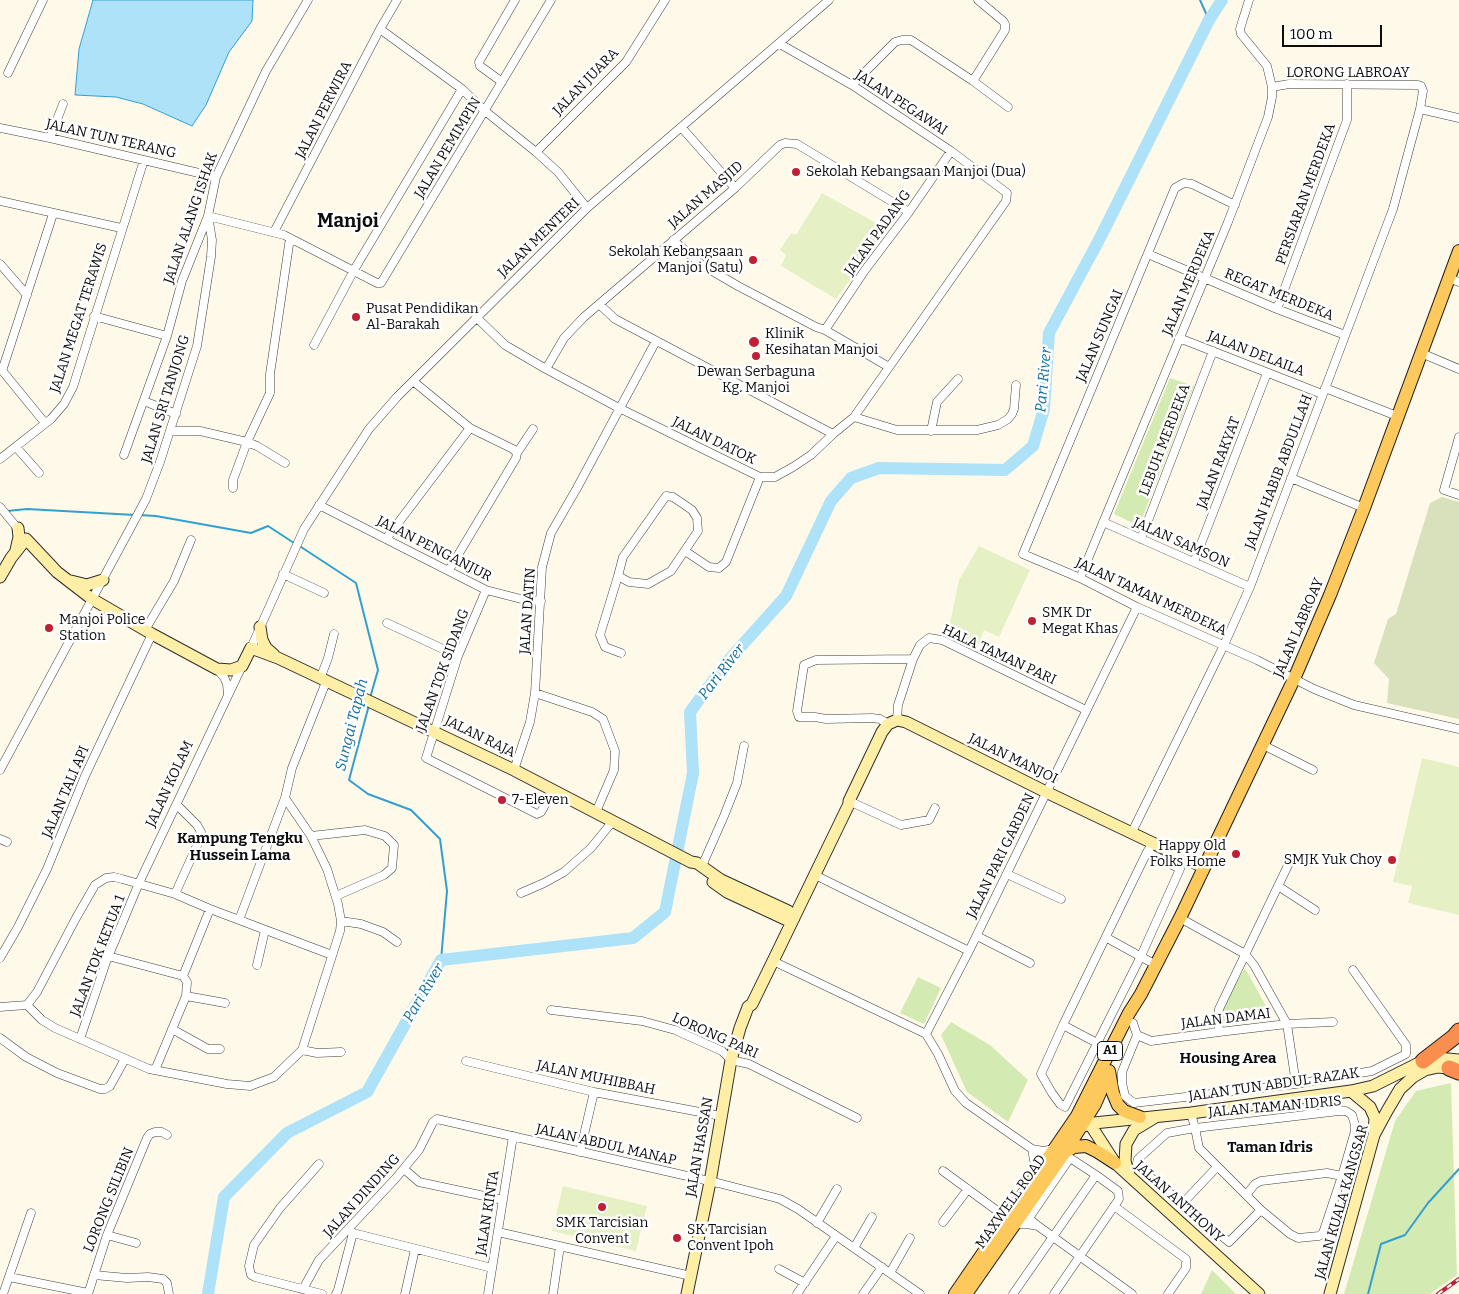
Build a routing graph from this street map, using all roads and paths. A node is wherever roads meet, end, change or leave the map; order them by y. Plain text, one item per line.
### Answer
1 (43, 0) edge
2 (308, 0) edge
3 (397, 0) edge
4 (515, 0) edge
5 (551, 0) edge
6 (665, 0) edge
7 (830, 0) edge
8 (978, 0) edge
9 (1249, 0) edge
10 (380, 28) junction
11 (780, 44) junction
12 (8, 73) dead end
13 (973, 81) junction
14 (502, 82) junction
15 (1347, 84) junction
16 (852, 85) junction
17 (1272, 87) junction
18 (462, 88) junction
19 (63, 104) dead end
20 (1008, 107) dead end
21 (1420, 109) junction
22 (485, 111) junction
23 (1459, 118) edge
24 (0, 128) edge
25 (682, 128) junction
26 (50, 138) junction
27 (951, 151) junction
28 (536, 152) junction
29 (144, 160) junction
30 (216, 176) junction
31 (735, 188) junction
32 (1003, 189) joint
33 (0, 201) edge
34 (1235, 205) junction
35 (587, 208) junction
36 (909, 212) junction
37 (54, 214) junction
38 (208, 216) junction
39 (122, 228) junction
40 (274, 232) junction
41 (290, 238) junction
42 (672, 240) junction
43 (1459, 251) edge
44 (1148, 254) junction
45 (0, 264) edge
46 (354, 270) junction
47 (1205, 278) junction
48 (1454, 280) edge
49 (27, 295) junction
50 (599, 304) junction
51 (1277, 310) junction
52 (94, 316) junction
53 (476, 318) junction
54 (825, 330) junction
55 (1345, 335) junction
56 (167, 336) junction
57 (1180, 338) junction
58 (656, 341) junction
59 (314, 345) dead end
60 (1212, 351) junction
61 (1420, 353) junction
62 (889, 367) junction
63 (1, 369) edge
64 (546, 369) junction
65 (1459, 369) edge
66 (1268, 372) junction
67 (958, 379) dead end
68 (413, 380) junction
69 (1016, 385) dead end
70 (1324, 391) junction
71 (144, 402) junction
72 (619, 408) junction
73 (176, 414) junction
74 (1397, 416) junction
75 (854, 418) junction
76 (45, 423) junction
77 (470, 428) junction
78 (533, 429) dead end
79 (931, 430) junction
80 (171, 431) junction
81 (833, 434) junction
82 (1459, 437) edge
83 (247, 442) junction
84 (16, 447) junction
85 (517, 453) junction
86 (124, 455) dead end
87 (0, 459) edge
88 (285, 463) dead end
89 (39, 473) dead end
90 (760, 477) junction
91 (1290, 478) junction
92 (233, 488) dead end
93 (1459, 495) edge
94 (319, 505) junction
95 (0, 506) edge
96 (1364, 508) junction
97 (1103, 522) junction
98 (16, 525) junction
99 (1141, 538) junction
100 (26, 539) junction
101 (386, 539) junction
102 (191, 540) dead end
103 (685, 551) junction
104 (1023, 554) joint
105 (13, 555) junction
106 (45, 560) junction
107 (289, 560) joint
108 (1194, 562) junction
109 (449, 570) junction
110 (1, 573) edge
111 (283, 574) junction
112 (618, 576) junction
113 (1080, 578) junction
114 (67, 580) junction
115 (102, 580) junction
116 (1250, 587) junction
117 (486, 590) junction
118 (324, 593) dead end
119 (92, 599) junction
120 (541, 602) junction
121 (1137, 608) junction
122 (387, 623) dead end
123 (260, 627) junction
124 (149, 632) junction
125 (334, 634) dead end
126 (1224, 645) junction
127 (251, 648) junction
128 (263, 653) junction
129 (622, 653) dead end
130 (458, 656) junction
131 (278, 658) junction
132 (913, 659) junction
133 (243, 664) junction
134 (217, 669) junction
135 (1294, 678) junction
136 (323, 681) junction
137 (535, 693) junction
138 (228, 698) junction
139 (1086, 710) junction
140 (892, 722) junction
141 (1459, 729) edge
142 (433, 731) junction
143 (1263, 745) junction
144 (744, 746) dead end
145 (0, 770) edge
146 (514, 770) junction
147 (1313, 770) dead end
148 (553, 790) junction
149 (1046, 792) junction
150 (285, 798) junction
151 (849, 801) junction
152 (177, 805) junction
153 (935, 808) dead end
154 (596, 812) junction
155 (613, 821) junction
156 (1132, 832) junction
157 (311, 836) junction
158 (1150, 848) junction
159 (1292, 857) dead end
160 (697, 864) junction
161 (1203, 867) junction
162 (815, 874) junction
163 (1006, 874) junction
164 (139, 883) junction
165 (1278, 886) junction
166 (521, 893) dead end
167 (175, 894) junction
168 (336, 896) junction
169 (1061, 899) dead end
170 (210, 910) junction
171 (1315, 910) dead end
172 (789, 916) junction
173 (1180, 918) junction
174 (239, 920) junction
175 (341, 921) junction
176 (265, 930) junction
177 (977, 936) junction
178 (1106, 938) junction
179 (398, 942) dead end
180 (970, 951) junction
181 (1245, 954) junction
182 (332, 955) junction
183 (108, 956) junction
184 (1141, 956) junction
185 (0, 958) edge
186 (769, 960) junction
187 (1030, 963) dead end
188 (257, 965) dead end
189 (1156, 965) junction
190 (1353, 970) dead end
191 (183, 976) junction
192 (186, 996) junction
193 (225, 1003) dead end
194 (1136, 1003) junction
195 (27, 1005) junction
196 (0, 1007) edge
197 (551, 1010) dead end
198 (1333, 1022) dead end
199 (1287, 1024) junction
200 (1063, 1025) junction
201 (172, 1029) junction
202 (1135, 1029) junction
203 (1459, 1031) edge
204 (1219, 1032) junction
205 (926, 1034) junction
206 (0, 1038) edge
207 (80, 1039) junction
208 (1097, 1043) junction
209 (220, 1049) dead end
210 (302, 1050) junction
211 (340, 1052) dead end
212 (125, 1059) junction
213 (731, 1060) junction
214 (466, 1061) dead end
215 (1423, 1061) junction
216 (1456, 1067) edge
217 (155, 1070) junction
218 (1109, 1071) junction
219 (1296, 1084) junction
220 (1244, 1090) junction
221 (1352, 1091) junction
222 (594, 1092) junction
223 (1309, 1098) junction
224 (1086, 1101) junction
225 (1247, 1106) junction
226 (1191, 1113) junction
227 (1312, 1114) junction
228 (721, 1116) junction
229 (1140, 1117) junction
230 (1156, 1117) junction
231 (857, 1118) dead end
232 (437, 1119) joint
233 (1084, 1122) junction
234 (1195, 1128) junction
235 (167, 1135) dead end
236 (513, 1136) junction
237 (1374, 1136) junction
238 (1032, 1149) junction
239 (1060, 1150) junction
240 (580, 1152) junction
241 (1115, 1163) junction
242 (319, 1164) dead end
243 (1217, 1167) junction
244 (404, 1169) junction
245 (943, 1170) dead end
246 (1096, 1175) junction
247 (1129, 1176) junction
248 (1342, 1176) junction
249 (710, 1182) junction
250 (1031, 1184) junction
251 (837, 1189) dead end
252 (968, 1189) junction
253 (1246, 1195) junction
254 (503, 1200) junction
255 (1182, 1204) junction
256 (1114, 1206) junction
257 (1261, 1210) junction
258 (31, 1212) dead end
259 (872, 1217) dead end
260 (1017, 1217) junction
261 (943, 1222) dead end
262 (817, 1223) junction
263 (1038, 1226) junction
264 (350, 1231) junction
265 (498, 1232) junction
266 (107, 1236) junction
267 (836, 1236) junction
268 (1053, 1237) junction
269 (910, 1238) dead end
270 (136, 1243) dead end
271 (560, 1246) junction
272 (854, 1248) junction
273 (415, 1249) junction
274 (1080, 1256) junction
275 (882, 1267) junction
276 (492, 1268) junction
277 (779, 1268) dead end
278 (890, 1273) junction
279 (94, 1275) junction
280 (691, 1276) junction
281 (9, 1277) junction
282 (805, 1283) junction
283 (303, 1289) junction
284 (3, 1294) edge
285 (88, 1294) edge
286 (169, 1294) edge
287 (322, 1294) edge
288 (336, 1294) edge
289 (405, 1294) edge
290 (488, 1294) edge
291 (553, 1294) edge
292 (687, 1294) edge
293 (797, 1294) edge
294 (863, 1294) edge
295 (920, 1294) edge
296 (955, 1294) edge
297 (964, 1294) edge
298 (1013, 1294) edge
299 (1054, 1294) edge
300 (1132, 1294) edge
301 (1168, 1294) edge
302 (1259, 1294) edge
303 (1330, 1294) edge

1 - 12 street
2 - 30 street, JALAN ALANG ISHAK
3 - 10 street, JALAN PERWIRA
4 - 14 street
5 - 14 street, JALAN PEMIMPIN
6 - 28 street, JALAN JUARA
7 - 11 street, JALAN MENTERI
8 - 13 street
9 - 17 street, JALAN MERDEKA
10 - 18 street
10 - 40 street, JALAN PERWIRA
11 - 16 street, JALAN PEGAWAI
11 - 25 street, JALAN MENTERI
13 - 16 street
13 - 20 street
14 - 22 street, JALAN PEMIMPIN
15 - 17 street, LORONG LABROAY
15 - 21 street, LORONG LABROAY
15 - 51 street, PERSIARAN MERDEKA
16 - 27 street, JALAN PEGAWAI
17 - 34 street, JALAN MERDEKA
18 - 22 street
18 - 46 street, JALAN PEMIMPIN
19 - 26 street
21 - 23 street
21 - 55 street, JALAN HABIB ABDULLAH
22 - 28 street
22 - 46 street, JALAN PEMIMPIN
24 - 26 street, JALAN TUN TERANG
25 - 31 street
25 - 35 street, JALAN MENTERI
26 - 29 street, JALAN TUN TERANG
27 - 32 street, JALAN PEGAWAI
27 - 36 street, JALAN PADANG
28 - 35 street
29 - 30 street, JALAN TUN TERANG
29 - 39 street, JALAN MEGAT TERAWIS
30 - 38 street, JALAN ALANG ISHAK
31 - 36 street, JALAN MASJID
31 - 42 street, JALAN MASJID
32 - 62 street, JALAN DATOK
33 - 37 street
34 - 44 street, JALAN SUNGAI
34 - 47 street, JALAN MERDEKA
35 - 53 street, JALAN MENTERI
36 - 54 street, JALAN PADANG
37 - 39 street
37 - 49 street
38 - 40 street
38 - 56 street, JALAN ALANG ISHAK
38 - 73 street, JALAN SRI TANJONG
39 - 52 street, JALAN MEGAT TERAWIS
40 - 41 street
41 - 46 street
41 - 83 street
42 - 50 street, JALAN MASJID
42 - 54 street
43 - 48 main road, JALAN LABROAY
44 - 47 street, REGAT MERDEKA
44 - 104 street, JALAN SUNGAI
45 - 49 street
46 - 59 street, JALAN PEMIMPIN
47 - 51 street, REGAT MERDEKA
47 - 57 street, JALAN MERDEKA
48 - 61 main road, JALAN LABROAY
49 - 63 street
50 - 58 street
50 - 64 street, JALAN MASJID
51 - 55 street, REGAT MERDEKA
52 - 56 street
52 - 76 street, JALAN MEGAT TERAWIS
53 - 64 street, JALAN DATOK
53 - 68 street, JALAN MENTERI
54 - 62 street
55 - 70 street, JALAN HABIB ABDULLAH
56 - 71 street, JALAN ALANG ISHAK
57 - 60 street, JALAN DELAILA
57 - 97 street, JALAN MERDEKA
58 - 72 street, JALAN DATIN
58 - 81 street
60 - 66 street, JALAN DELAILA
60 - 99 street, LEBUH MERDEKA
61 - 65 street
61 - 74 main road, JALAN LABROAY
62 - 75 street, JALAN DATOK
63 - 76 street
64 - 72 street, JALAN DATOK
66 - 70 street, JALAN DELAILA
66 - 108 street, JALAN RAKYAT
67 - 79 street
68 - 77 street
68 - 94 street, JALAN MENTERI
69 - 79 street
70 - 74 street, JALAN DELAILA
70 - 91 street, JALAN HABIB ABDULLAH
71 - 73 street
71 - 86 street, JALAN ALANG ISHAK
72 - 90 street, JALAN DATOK
72 - 120 street, JALAN DATIN
73 - 80 street, JALAN SRI TANJONG
74 - 96 main road, JALAN LABROAY
75 - 79 street
75 - 81 street, JALAN DATOK
76 - 84 street, JALAN MEGAT TERAWIS
77 - 85 street
77 - 101 street
78 - 85 street
80 - 83 street
80 - 115 street, JALAN SRI TANJONG
81 - 90 street, JALAN DATOK
82 - 93 street
83 - 88 street
83 - 92 street
84 - 87 street, JALAN MEGAT TERAWIS
84 - 89 street
85 - 109 street
90 - 103 street
91 - 96 street
91 - 116 street, JALAN HABIB ABDULLAH
94 - 101 street, JALAN PENGANJUR
94 - 107 street, JALAN MENTERI
95 - 98 street
96 - 135 main road, JALAN LABROAY
97 - 99 street, JALAN SAMSON
97 - 113 street, JALAN MERDEKA
98 - 100 street
98 - 105 street
99 - 108 street, JALAN SAMSON
100 - 105 street
100 - 106 street
101 - 109 street, JALAN PENGANJUR
102 - 124 street, JALAN TALI API
103 - 112 street
103 - 112 street
104 - 113 street, JALAN TAMAN MERDEKA
105 - 106 street
105 - 110 street
106 - 114 street
107 - 111 street, JALAN KOLAM
108 - 116 street, JALAN SAMSON
109 - 117 street, JALAN PENGANJUR
111 - 118 street
111 - 123 street, JALAN KOLAM
112 - 129 street
113 - 121 street, JALAN TAMAN MERDEKA
114 - 115 street
114 - 119 street
115 - 119 street, JALAN SRI TANJONG
116 - 126 street, JALAN HABIB ABDULLAH
117 - 120 street, JALAN PENGANJUR
117 - 130 street, JALAN TOK SIDANG
119 - 124 street
119 - 145 street, JALAN SRI TANJONG
120 - 137 street, JALAN DATIN
121 - 126 street, JALAN TAMAN MERDEKA
121 - 139 street, JALAN PARI GARDEN
122 - 130 street
123 - 127 street, JALAN KOLAM
123 - 131 street
124 - 134 street
124 - 185 street, JALAN TALI API
125 - 136 street
126 - 135 street, JALAN TAMAN MERDEKA
126 - 156 street, JALAN HABIB ABDULLAH
127 - 128 street, JALAN RAJA
127 - 133 street, JALAN KOLAM
128 - 131 street, JALAN RAJA
128 - 133 street
130 - 142 street, JALAN TOK SIDANG
131 - 136 street, JALAN RAJA
132 - 139 street, HALA TAMAN PARI
132 - 140 street, HALA TAMAN PARI
132 - 140 street
133 - 134 street
133 - 138 street, JALAN KOLAM
134 - 138 street
135 - 141 street, JALAN TAMAN MERDEKA
135 - 143 main road, JALAN LABROAY
136 - 142 street, JALAN RAJA
136 - 150 street
137 - 146 street, JALAN DATIN
137 - 154 street
138 - 152 street, JALAN KOLAM
139 - 149 street, JALAN PARI GARDEN
140 - 149 street, JALAN MANJOI
140 - 151 street
142 - 146 street, JALAN RAJA
142 - 148 street, JALAN TOK SIDANG
143 - 147 street
143 - 161 main road, JALAN LABROAY
144 - 160 street
146 - 148 street, JALAN RAJA
148 - 154 street, JALAN RAJA
149 - 156 street, JALAN MANJOI
149 - 163 street, JALAN PARI GARDEN
150 - 157 street
150 - 174 street
151 - 153 street
151 - 162 street
151 - 172 street
152 - 164 street, JALAN KOLAM
152 - 167 street
154 - 155 street, JALAN RAJA
155 - 160 street, JALAN RAJA
155 - 166 street
156 - 158 street, JALAN MANJOI
157 - 168 street
157 - 168 street
158 - 161 street, JALAN MANJOI
158 - 178 street
158 - 184 street
159 - 165 street
160 - 172 street, JALAN RAJA
161 - 173 main road, JALAN LABROAY
162 - 172 street
162 - 180 street
163 - 169 street
163 - 177 street, JALAN PARI GARDEN
164 - 167 street
164 - 183 street, JALAN TOK KETUA 1
164 - 195 street
165 - 171 street
165 - 181 street
167 - 170 street
168 - 175 street
170 - 174 street
170 - 191 street
172 - 186 street, JALAN HASSAN
173 - 181 street
173 - 189 main road, JALAN LABROAY
174 - 176 street
175 - 179 street
175 - 182 street
176 - 182 street
176 - 188 street
177 - 180 street, JALAN PARI GARDEN
177 - 187 street
178 - 184 street
178 - 200 street
180 - 205 street, JALAN PARI GARDEN
181 - 199 street
181 - 204 street
182 - 210 street
183 - 191 street
183 - 207 street, JALAN TOK KETUA 1
184 - 189 street
184 - 208 street
186 - 205 street
186 - 213 street, JALAN HASSAN
189 - 194 main road, JALAN LABROAY
190 - 219 street
191 - 192 street
192 - 193 street
192 - 201 street
194 - 202 main road, MAXWELL ROAD / A1
194 - 224 main road, MAXWELL ROAD / A1
195 - 196 street
195 - 207 street
197 - 213 street, LORONG PARI
198 - 199 street, JALAN DAMAI
199 - 204 street, JALAN DAMAI
199 - 219 street
200 - 208 street
200 - 208 street
201 - 209 street
201 - 217 street
202 - 204 street, JALAN DAMAI
202 - 218 main road, MAXWELL ROAD / A1
202 - 220 street
203 - 215 highway
205 - 238 street
206 - 212 street
207 - 212 street
210 - 211 street
210 - 217 street
212 - 217 street
213 - 228 street, JALAN HASSAN
213 - 231 street, LORONG PARI
214 - 222 street, JALAN MUHIBBAH
215 - 216 street, JALAN TUN ABDUL RAZAK
215 - 221 street, JALAN TUN ABDUL RAZAK
216 - 237 street, JALAN KUALA KANGSAR
218 - 229 main road
218 - 233 main road, MAXWELL ROAD / A1
219 - 220 street
220 - 225 street
221 - 223 street, JALAN TUN ABDUL RAZAK
221 - 237 street
222 - 228 street, JALAN MUHIBBAH
222 - 240 street
223 - 225 street, JALAN TUN ABDUL RAZAK
223 - 227 street
224 - 233 street
224 - 239 main road, MAXWELL ROAD / A1
225 - 226 street, JALAN TUN ABDUL RAZAK
226 - 230 street, JALAN TUN ABDUL RAZAK
226 - 234 street, JALAN TAMAN IDRIS
227 - 234 street, JALAN TAMAN IDRIS
227 - 248 street, JALAN TAMAN IDRIS
228 - 249 street, JALAN HASSAN
229 - 230 street, JALAN TUN ABDUL RAZAK
229 - 233 street, JALAN TUN ABDUL RAZAK
230 - 247 street
232 - 236 street, JALAN ABDUL MANAP
232 - 244 street, JALAN DINDING
233 - 239 main road, MAXWELL ROAD / A1
233 - 241 street, JALAN ANTHONY
234 - 243 street, JALAN TAMAN IDRIS
234 - 255 street
235 - 266 street, LORONG SILIBIN
236 - 240 street, JALAN ABDUL MANAP
236 - 254 street, JALAN KINTA
237 - 303 street, JALAN KUALA KANGSAR
238 - 239 street
238 - 250 street
239 - 241 main road
239 - 250 main road, MAXWELL ROAD / A1
239 - 260 main road, MAXWELL ROAD / A1
240 - 249 street, JALAN ABDUL MANAP
241 - 247 street, JALAN ANTHONY
242 - 283 street
243 - 253 street, JALAN TAMAN IDRIS
243 - 255 street
244 - 254 street
244 - 264 street, JALAN DINDING
245 - 252 street
246 - 256 street
246 - 260 street
246 - 268 street
247 - 302 street, JALAN ANTHONY
248 - 253 street
248 - 257 street, JALAN TAMAN IDRIS
249 - 262 street, JALAN ABDUL MANAP
249 - 280 street, JALAN HASSAN
250 - 260 main road, MAXWELL ROAD / A1
251 - 262 street
252 - 260 street
252 - 261 street
253 - 257 street, JALAN TAMAN IDRIS
254 - 265 street, JALAN KINTA
255 - 257 street
256 - 274 street
256 - 301 street
258 - 281 street
259 - 272 street
260 - 263 street
260 - 263 street
260 - 296 main road, MAXWELL ROAD / A1
260 - 297 main road, MAXWELL ROAD / A1
262 - 267 street, JALAN ABDUL MANAP
263 - 268 street
264 - 273 street
264 - 283 street, JALAN DINDING
264 - 288 street
265 - 271 street
265 - 276 street, JALAN KINTA
266 - 270 street
266 - 279 street, LORONG SILIBIN
267 - 272 street, JALAN ABDUL MANAP
267 - 282 street
268 - 274 street
268 - 298 street
269 - 278 street
271 - 280 street
271 - 291 street
272 - 275 street, JALAN ABDUL MANAP
273 - 276 street
273 - 289 street
274 - 299 street
274 - 300 street
275 - 278 street, JALAN ABDUL MANAP
275 - 294 street
276 - 290 street, JALAN KINTA
277 - 282 street
278 - 295 street, JALAN ABDUL MANAP
279 - 285 street, LORONG SILIBIN
279 - 286 street
280 - 292 street, JALAN HASSAN
281 - 284 street
281 - 285 street
282 - 293 street
283 - 287 street

